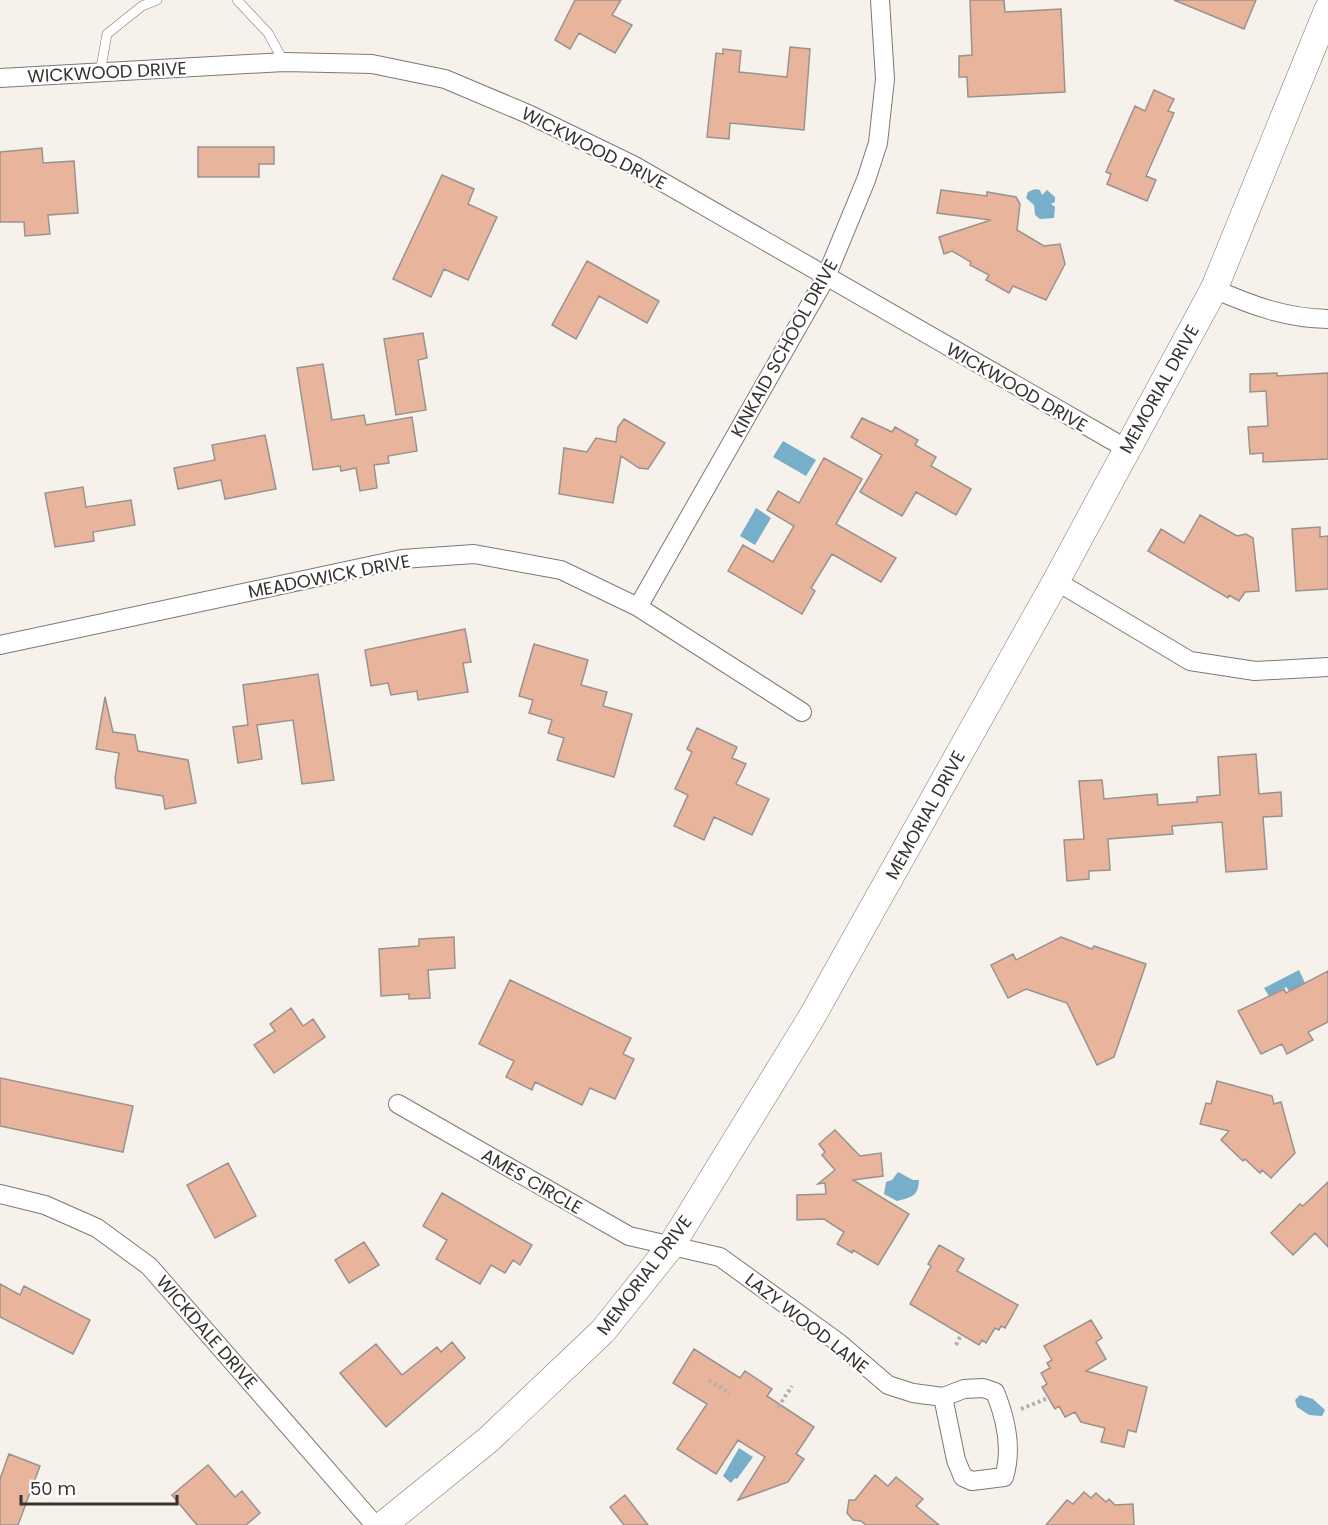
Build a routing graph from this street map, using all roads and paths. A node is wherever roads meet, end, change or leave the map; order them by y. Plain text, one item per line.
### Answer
1 (157, 0) edge
2 (237, 0) edge
3 (880, 0) edge
4 (1328, 9) edge
5 (284, 62) junction
6 (100, 73) junction
7 (0, 78) edge
8 (826, 277) junction
9 (1214, 289) junction
10 (1328, 318) edge
11 (1126, 449) junction
12 (1056, 581) junction
13 (638, 607) junction
14 (0, 645) edge
15 (1328, 667) edge
16 (802, 712) dead end
17 (398, 1104) dead end
18 (0, 1194) edge
19 (671, 1246) junction
20 (960, 1337) dead end
21 (956, 1345) dead end
22 (709, 1380) dead end
23 (792, 1386) dead end
24 (730, 1394) dead end
25 (943, 1397) junction
26 (1048, 1398) dead end
27 (778, 1407) dead end
28 (1002, 1411) junction
29 (375, 1525) edge
30 (383, 1525) edge

1 - 6 lane
2 - 5 lane
3 - 8 street, KINKAID SCHOOL DRIVE
4 - 9 street, MEMORIAL DRIVE
5 - 6 street, WICKWOOD DRIVE
5 - 8 street, WICKWOOD DRIVE
6 - 7 street, WICKWOOD DRIVE
8 - 11 street, WICKWOOD DRIVE
8 - 13 street, KINKAID SCHOOL DRIVE
9 - 10 street
9 - 11 street, MEMORIAL DRIVE
11 - 12 street, MEMORIAL DRIVE
12 - 15 street
12 - 19 street, MEMORIAL DRIVE
13 - 14 street, MEADOWICK DRIVE
13 - 16 street, MEADOWICK DRIVE
17 - 19 street, AMES CIRCLE
18 - 29 street, WICKDALE DRIVE
19 - 25 street, LAZY WOOD LANE
19 - 30 street, MEMORIAL DRIVE
20 - 21 path
22 - 24 path
23 - 27 path
25 - 28 street, LAZY WOOD LANE
25 - 28 street, LAZY WOOD LANE
26 - 28 path

